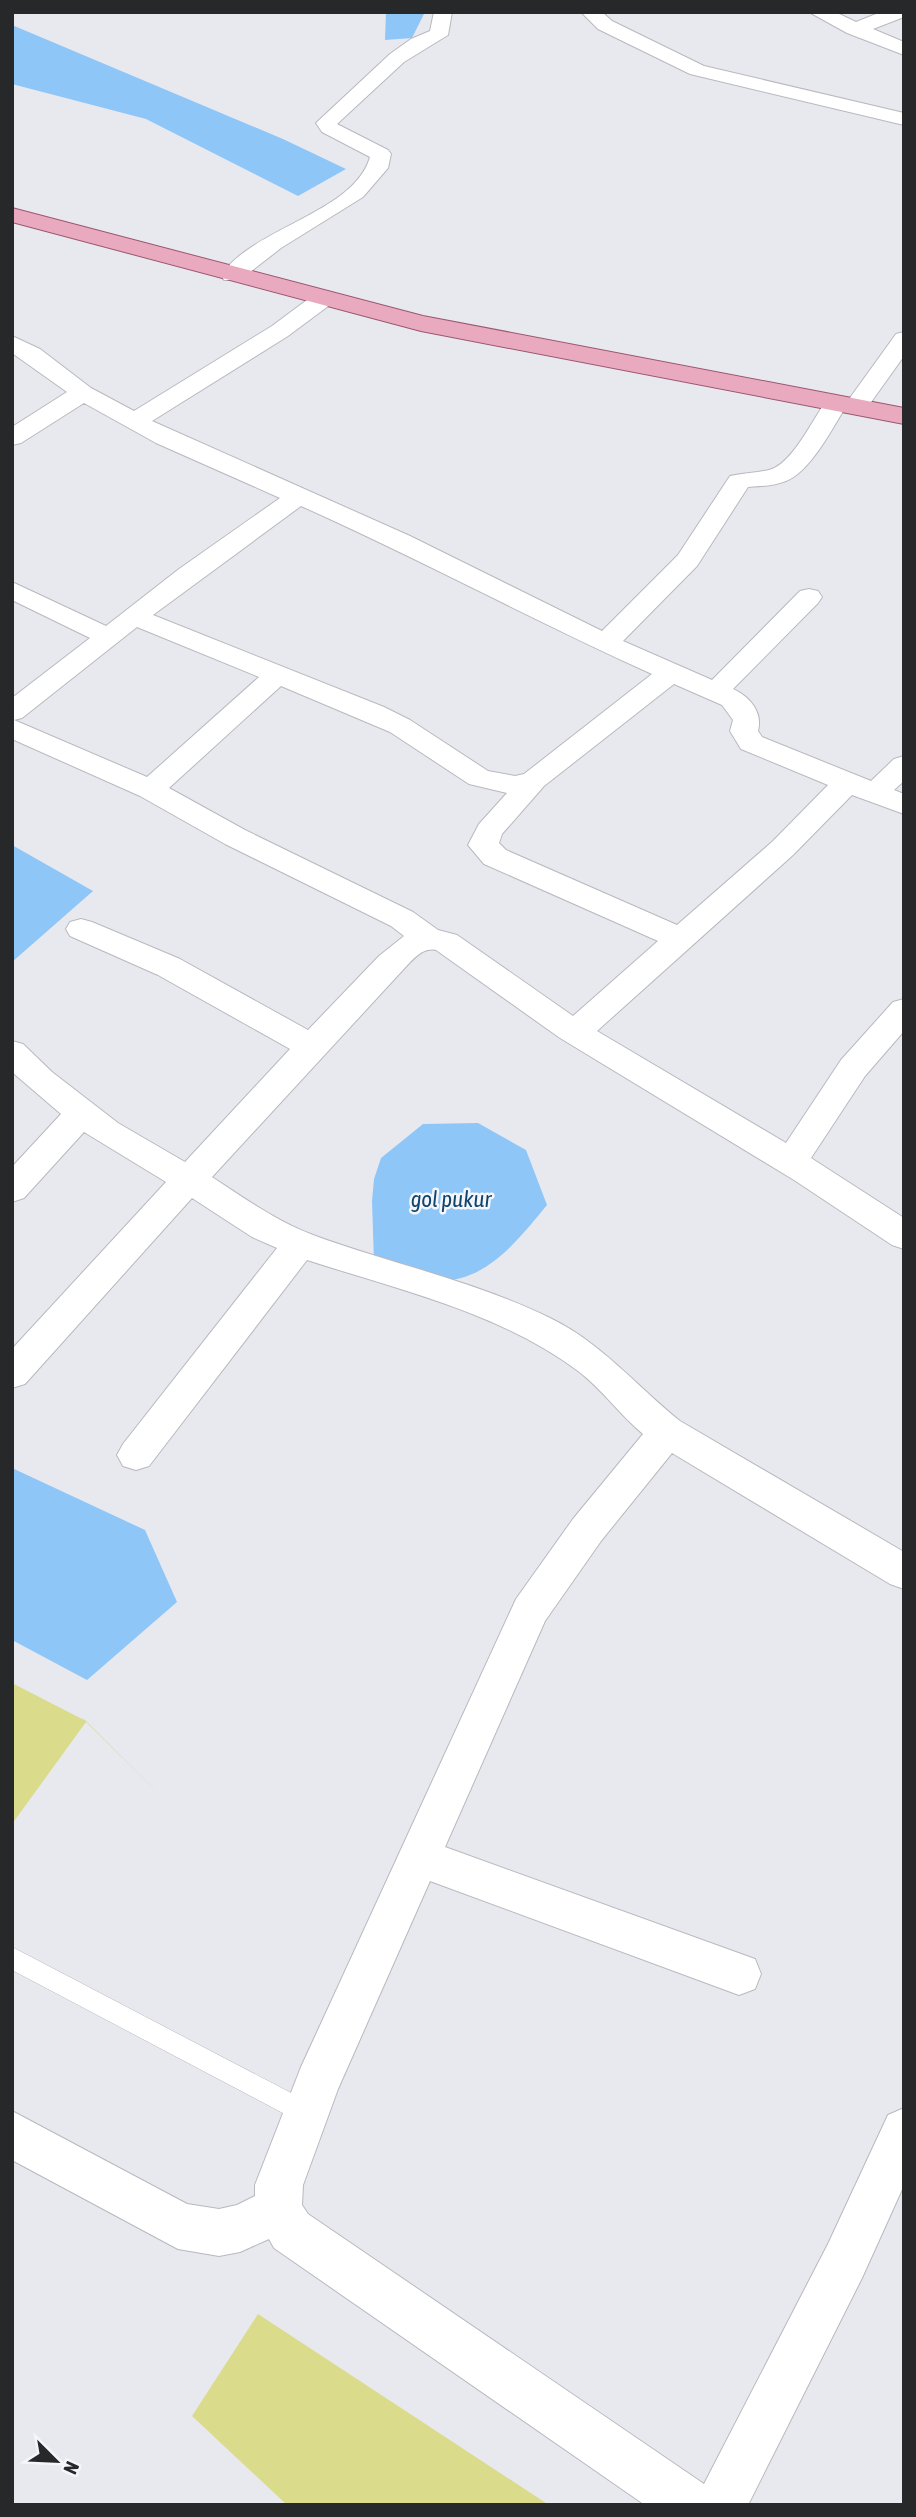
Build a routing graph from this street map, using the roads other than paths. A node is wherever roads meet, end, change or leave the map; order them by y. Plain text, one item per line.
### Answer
1 (443, 12) edge
2 (590, 12) edge
3 (818, 12) edge
4 (900, 12) edge
5 (854, 29) junction
6 (904, 49) edge
7 (904, 119) edge
8 (12, 215) edge
9 (232, 275) junction
10 (323, 299) junction
11 (904, 339) edge
12 (12, 343) edge
13 (83, 393) junction
14 (846, 405) junction
15 (904, 416) edge
16 (133, 422) junction
17 (12, 438) edge
18 (299, 496) junction
19 (12, 590) edge
20 (809, 597) dead end
21 (135, 617) junction
22 (108, 637) junction
23 (605, 643) junction
24 (672, 672) junction
25 (277, 675) junction
26 (716, 691) junction
27 (12, 712) edge
28 (12, 728) edge
29 (904, 765) edge
30 (534, 780) junction
31 (862, 787) junction
32 (150, 790) junction
33 (904, 805) edge
34 (80, 929) dead end
35 (428, 937) junction
36 (681, 939) junction
37 (904, 1010) edge
38 (575, 1032) junction
39 (311, 1046) junction
40 (12, 1052) edge
41 (83, 1112) junction
42 (791, 1162) junction
43 (190, 1180) junction
44 (12, 1189) edge
45 (904, 1236) edge
46 (300, 1244) junction
47 (12, 1374) edge
48 (667, 1432) junction
49 (136, 1455) dead end
50 (904, 1573) edge
51 (418, 1857) junction
52 (12, 1958) edge
53 (738, 1975) dead end
54 (306, 2113) junction
55 (904, 2131) edge
56 (12, 2134) edge
57 (278, 2210) junction
58 (690, 2505) edge
59 (721, 2505) edge

1 - 9 street
2 - 7 street
3 - 5 street
4 - 5 street
5 - 6 street
8 - 9 main road
9 - 10 main road
10 - 14 main road
10 - 16 street
11 - 14 street
12 - 13 street
13 - 16 street
13 - 17 street
14 - 15 main road
14 - 23 street
16 - 18 street
18 - 21 street
18 - 23 street
19 - 22 street
20 - 26 street
21 - 22 street
21 - 25 street
22 - 27 street
23 - 24 street
24 - 26 street
24 - 30 street
25 - 30 street
25 - 32 street
26 - 31 street
28 - 32 street
29 - 31 street
30 - 36 street
31 - 33 street
31 - 36 street
32 - 35 street
34 - 39 street
35 - 38 street
35 - 39 street
36 - 38 street
37 - 42 street
38 - 42 street
39 - 43 street
40 - 41 street
41 - 43 street
41 - 44 street
42 - 45 street
43 - 46 street
43 - 47 street
46 - 48 street
46 - 49 street
48 - 50 street
48 - 51 street
51 - 53 street
51 - 54 street
52 - 54 lane
54 - 57 street
55 - 59 street
56 - 57 street
57 - 58 street

